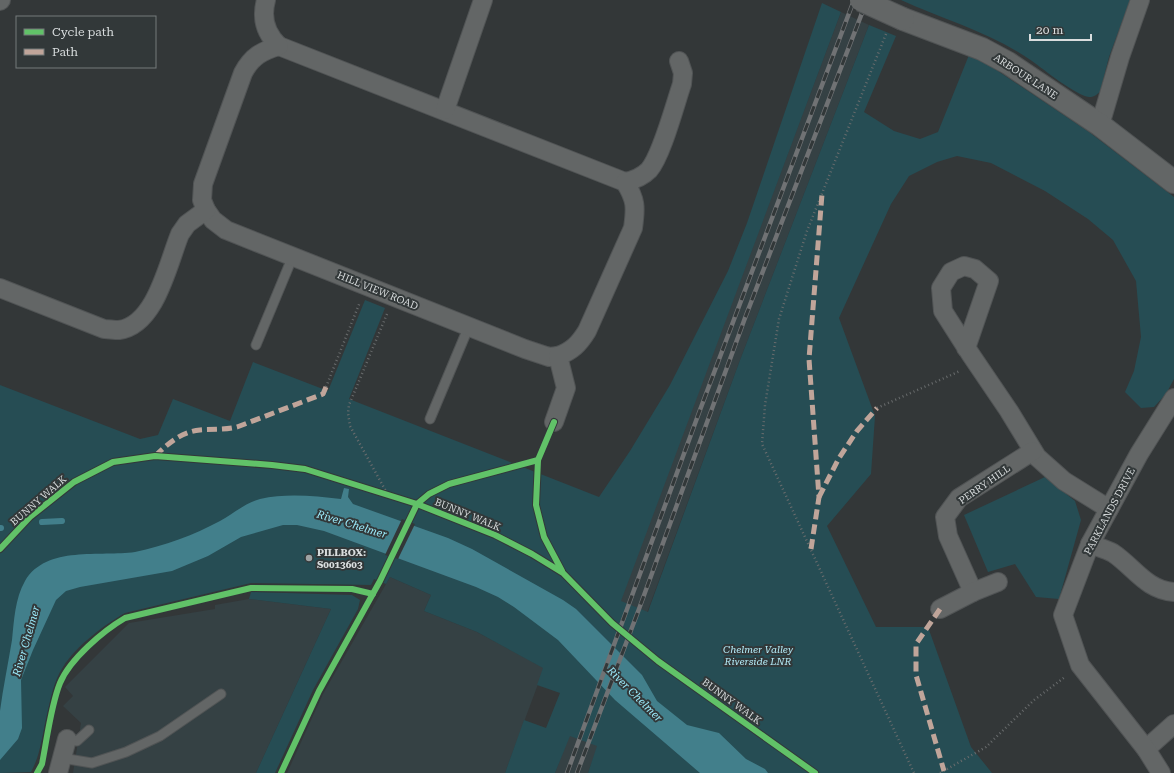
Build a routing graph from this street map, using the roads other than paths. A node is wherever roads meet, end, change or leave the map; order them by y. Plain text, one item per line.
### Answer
1 (266, 0) edge
2 (483, 0) edge
3 (861, 0) edge
4 (1140, 0) edge
5 (280, 46) junction
6 (679, 61) dead end
7 (445, 110) junction
8 (1100, 125) junction
9 (625, 182) junction
10 (1174, 182) edge
11 (206, 210) junction
12 (293, 256) junction
13 (0, 288) edge
14 (469, 326) junction
15 (256, 345) dead end
16 (966, 348) dead end
17 (558, 356) junction
18 (1174, 398) edge
19 (430, 419) dead end
20 (554, 422) dead end
21 (1033, 451) junction
22 (1109, 509) junction
23 (1090, 544) junction
24 (998, 582) dead end
25 (973, 592) junction
26 (1174, 592) edge
27 (940, 609) dead end
28 (221, 694) dead end
29 (1174, 724) edge
30 (89, 730) dead end
31 (67, 739) joint
32 (1146, 749) junction
33 (60, 766) edge
34 (1161, 773) edge

1 - 5 street
2 - 7 street
3 - 8 street, ARBOUR LANE, bridge
4 - 8 street
5 - 7 street
5 - 11 street
6 - 9 street
7 - 9 street
8 - 10 street, ARBOUR LANE
9 - 17 street
11 - 12 street, HILL VIEW ROAD
11 - 13 street
12 - 14 street, HILL VIEW ROAD
12 - 15 lane
14 - 17 street, HILL VIEW ROAD
14 - 19 lane
16 - 21 street
17 - 20 street
18 - 22 street, PARKLANDS DRIVE
21 - 22 street
21 - 25 street, PERRY HILL
22 - 23 street, PARKLANDS DRIVE
23 - 26 street
23 - 32 street, PARKLANDS DRIVE
24 - 25 street
25 - 27 street
28 - 33 lane
29 - 32 street
30 - 31 lane
31 - 33 street
32 - 34 street, PARKLANDS DRIVE

